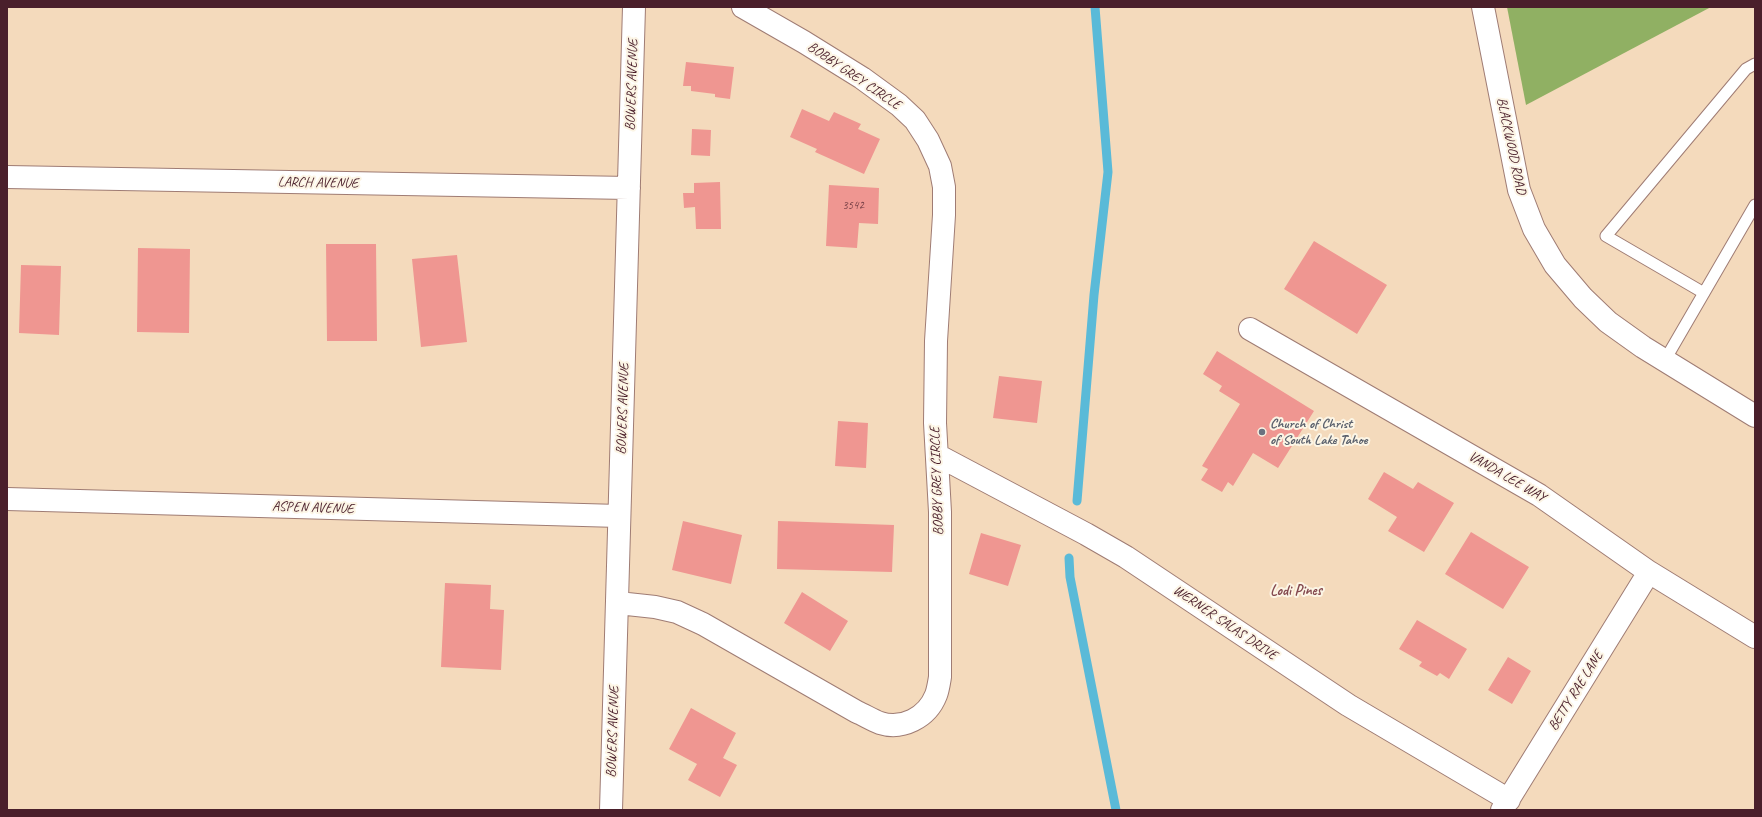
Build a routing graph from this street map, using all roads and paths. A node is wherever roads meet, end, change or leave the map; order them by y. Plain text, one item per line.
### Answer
1 (634, 7) edge
2 (743, 7) edge
3 (1483, 7) edge
4 (1755, 64) edge
5 (7, 177) edge
6 (629, 188) junction
7 (1755, 205) edge
8 (1704, 293) junction
9 (1250, 329) dead end
10 (1665, 360) junction
11 (1755, 416) edge
12 (937, 456) junction
13 (7, 499) edge
14 (619, 516) junction
15 (1649, 572) junction
16 (618, 603) junction
17 (1755, 637) edge
18 (1506, 805) edge
19 (611, 810) edge

1 - 6 street, BOWERS AVENUE
2 - 12 street, BOBBY GREY CIRCLE
3 - 10 street, BLACKWOOD ROAD
4 - 8 lane
5 - 6 street, LARCH AVENUE
6 - 14 street, BOWERS AVENUE
7 - 8 lane
8 - 10 lane
9 - 15 street, VANDA LEE WAY
10 - 11 street, BLACKWOOD ROAD
12 - 16 street, BOBBY GREY CIRCLE
12 - 18 street, WERNER SALAS DRIVE
13 - 14 street, ASPEN AVENUE
14 - 16 street, BOWERS AVENUE
15 - 17 street, VANDA LEE WAY
15 - 18 street, BETTY RAE LANE
16 - 19 street, BOWERS AVENUE

